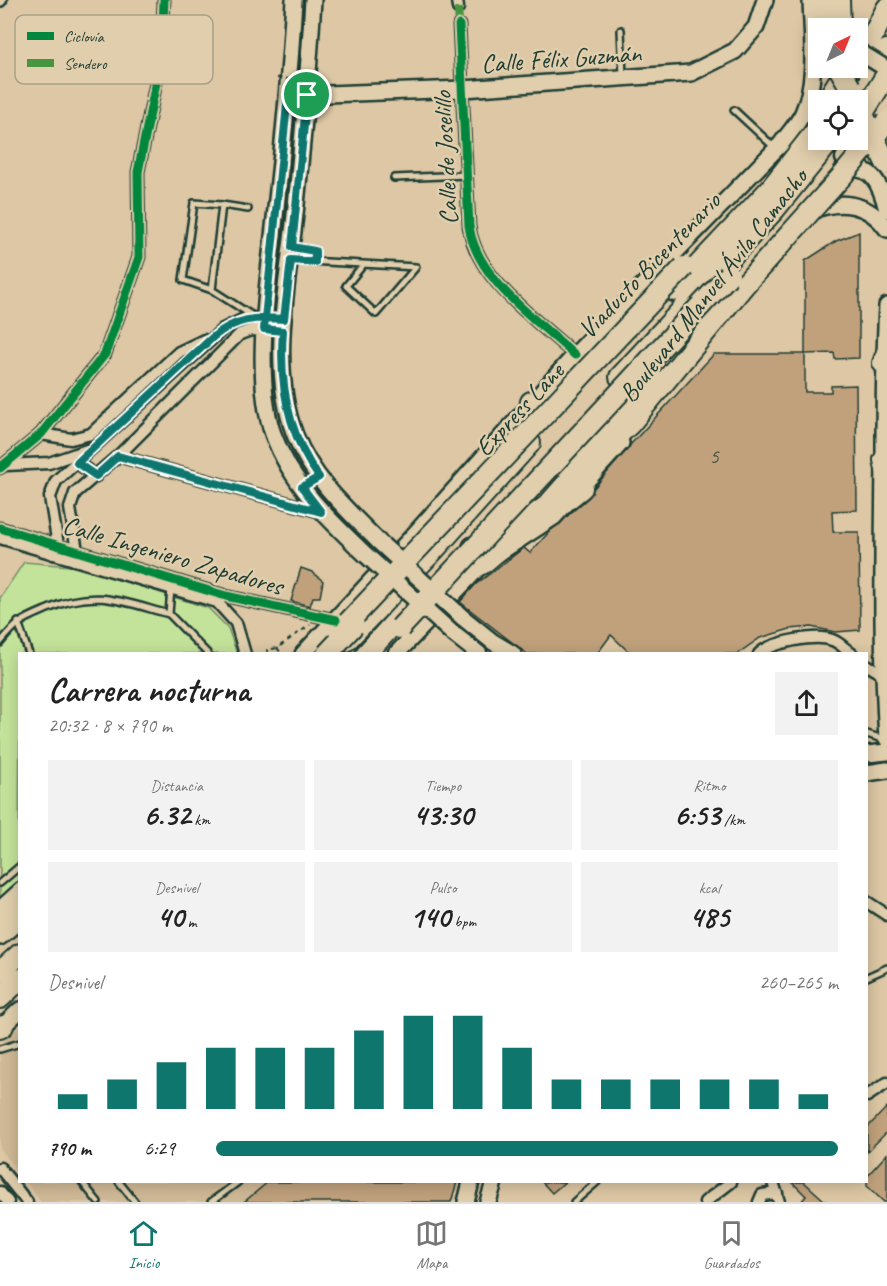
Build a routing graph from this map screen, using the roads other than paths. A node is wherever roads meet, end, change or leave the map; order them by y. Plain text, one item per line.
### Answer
1 (164, 0) edge
2 (294, 0) edge
3 (313, 0) edge
4 (765, 0) edge
5 (811, 0) edge
6 (824, 0) edge
7 (839, 0) edge
8 (885, 0) edge
9 (887, 8) edge
10 (163, 15) edge
11 (825, 18) edge
12 (840, 18) edge
13 (459, 25) dead end
14 (621, 30) dead end
15 (868, 32) edge
16 (868, 45) edge
17 (887, 50) edge
18 (868, 57) edge
19 (887, 69) edge
20 (887, 74) edge
21 (623, 78) junction
22 (156, 84) edge
23 (850, 87) edge
24 (463, 89) junction
25 (887, 91) edge
26 (288, 95) junction
27 (307, 95) junction
28 (868, 105) edge
29 (734, 110) dead end
30 (868, 121) edge
31 (887, 122) edge
32 (808, 126) edge
33 (887, 129) edge
34 (808, 132) edge
35 (868, 138) edge
36 (808, 141) edge
37 (776, 149) junction
38 (823, 150) edge
39 (843, 150) edge
40 (844, 150) edge
41 (886, 164) edge
42 (467, 176) junction
43 (394, 178) dead end
44 (830, 179) junction
45 (222, 205) junction
46 (248, 209) dead end
47 (887, 210) edge
48 (799, 219) junction
49 (887, 229) edge
50 (291, 253) junction
51 (315, 262) junction
52 (363, 264) junction
53 (680, 284) junction
54 (213, 290) junction
55 (633, 297) junction
56 (887, 306) edge
57 (260, 324) junction
58 (284, 325) junction
59 (213, 337) junction
60 (575, 356) junction
61 (885, 357) edge
62 (652, 380) junction
63 (531, 402) junction
64 (630, 424) junction
65 (41, 434) junction
66 (94, 447) junction
67 (523, 451) junction
68 (118, 456) junction
69 (77, 463) junction
70 (586, 464) junction
71 (3, 466) edge
72 (885, 467) edge
73 (96, 476) junction
74 (319, 477) junction
75 (302, 487) junction
76 (519, 488) junction
77 (582, 488) junction
78 (321, 512) junction
79 (551, 513) junction
80 (0, 528) edge
81 (0, 538) edge
82 (55, 550) junction
83 (462, 550) junction
84 (76, 555) junction
85 (482, 564) junction
86 (173, 584) junction
87 (404, 589) junction
88 (169, 614) junction
89 (18, 622) junction
90 (338, 626) junction
91 (0, 643) edge
92 (28, 652) edge
93 (206, 652) edge
94 (245, 652) edge
95 (306, 652) edge
96 (319, 652) edge
97 (329, 652) edge
98 (336, 652) edge
99 (368, 652) edge
100 (378, 652) edge
101 (398, 652) edge
102 (477, 652) edge
103 (510, 652) edge
104 (761, 652) edge
105 (849, 652) edge
106 (868, 666) edge
107 (883, 674) junction
108 (868, 734) edge
109 (887, 740) edge
110 (887, 752) edge
111 (868, 754) edge
112 (887, 770) edge
113 (868, 773) edge
114 (18, 868) edge
115 (0, 883) edge
116 (18, 890) edge
117 (868, 903) edge
118 (0, 906) edge
119 (18, 907) edge
120 (887, 915) edge
121 (0, 921) edge
122 (18, 922) edge
123 (0, 937) edge
124 (18, 940) edge
125 (18, 956) edge
126 (0, 957) edge
127 (887, 968) edge
128 (0, 972) edge
129 (868, 977) edge
130 (18, 981) edge
131 (18, 995) edge
132 (0, 998) edge
133 (18, 1011) edge
134 (1, 1023) edge
135 (18, 1044) edge
136 (0, 1049) edge
137 (887, 1083) edge
138 (868, 1095) edge
139 (0, 1168) edge
140 (83, 1183) edge
141 (120, 1183) edge
142 (237, 1183) edge
143 (471, 1183) edge
144 (494, 1183) edge
145 (596, 1183) edge
146 (730, 1183) edge
147 (0, 1192) edge
148 (776, 1192) edge
149 (8, 1202) edge
150 (27, 1202) edge
151 (98, 1202) edge
152 (135, 1202) edge
153 (211, 1202) edge
154 (466, 1202) edge
155 (488, 1202) edge
156 (574, 1202) edge
157 (705, 1202) edge
158 (759, 1202) edge

1 - 10 street
2 - 26 main road
3 - 27 main road
4 - 21 main road, Calle Félix Guzmán
5 - 37 main road, Boulevard Manuel Ávila Camacho
6 - 11 highway
7 - 12 highway
8 - 15 highway
9 - 16 highway
13 - 24 street, Calle de Joselillo
14 - 21 lane
17 - 23 highway
18 - 19 main road, bridge
20 - 28 highway, bridge
21 - 24 main road, Calle Félix Guzmán
22 - 65 street
23 - 41 highway, bridge
24 - 27 main road, Calle Félix Guzmán
24 - 42 street, Calle de Joselillo
25 - 30 main road, Boulevard Manuel Ávila Camacho
26 - 27 main road, Calle Félix Guzmán
26 - 57 main road
27 - 50 main road
29 - 37 lane
31 - 64 highway, bridge
32 - 90 highway, Viaducto Bicentenario, bridge
33 - 35 main road
34 - 97 highway, Express Lane, bridge
36 - 53 highway, Boulevard Manuel Ávila Camacho
37 - 55 main road, Boulevard Manuel Ávila Camacho
38 - 76 highway, Boulevard Manuel Ávila Camacho
39 - 100 highway, bridge
40 - 44 main road, Boulevard Manuel Ávila Camacho
42 - 43 lane
42 - 60 street, Calle de Joselillo
44 - 47 main road
44 - 48 main road, Boulevard Manuel Ávila Camacho
45 - 46 lane
45 - 54 lane
45 - 54 lane
48 - 49 main road
48 - 62 highway
48 - 77 main road, Boulevard Manuel Ávila Camacho
50 - 51 lane
50 - 51 lane
50 - 58 main road
51 - 52 lane
52 - 52 lane
53 - 55 highway
53 - 67 highway, Boulevard Manuel Ávila Camacho
54 - 57 lane
55 - 60 main road, Boulevard Manuel Ávila Camacho
56 - 61 main road
57 - 58 street
57 - 59 street
57 - 68 street
57 - 75 main road
58 - 74 main road
59 - 65 street
59 - 66 street
60 - 63 main road, Boulevard Manuel Ávila Camacho
61 - 72 main road
62 - 70 highway
62 - 76 highway
63 - 67 highway
63 - 90 main road, Boulevard Manuel Ávila Camacho
64 - 70 highway
64 - 79 highway
65 - 71 street
66 - 69 street
66 - 71 street
67 - 87 highway, Boulevard Manuel Ávila Camacho
68 - 73 street
68 - 78 street
69 - 73 street
69 - 82 street
70 - 83 highway
72 - 107 main road
73 - 84 street
74 - 75 main road
74 - 103 main road, bridge
75 - 78 main road
76 - 83 highway, Boulevard Manuel Ávila Camacho
77 - 79 highway
77 - 85 main road, Boulevard Manuel Ávila Camacho
78 - 87 main road, bridge
79 - 85 highway
80 - 82 street, Calle Ingeniero Zapadores
81 - 82 street, Calle Ingeniero Zapadores
82 - 84 street, Calle Ingeniero Zapadores
83 - 99 highway, Boulevard Manuel Ávila Camacho
84 - 86 street, Calle Ingeniero Zapadores
85 - 101 main road, Boulevard Manuel Ávila Camacho
86 - 88 lane
86 - 90 street, Calle Ingeniero Zapadores
86 - 94 street, Calle Ingeniero Zapadores
87 - 98 highway, Boulevard Manuel Ávila Camacho
87 - 102 main road, bridge
88 - 89 lane
88 - 93 lane
89 - 91 lane
89 - 92 lane
90 - 95 main road, Boulevard Manuel Ávila Camacho
90 - 96 highway, Viaducto Bicentenario
104 - 105 street
106 - 107 street
107 - 109 main road
108 - 109 lane
110 - 111 main road
112 - 113 main road
114 - 115 lane
116 - 118 street
117 - 120 street
119 - 121 highway
122 - 123 main road
124 - 126 highway
125 - 128 highway
127 - 129 lane
130 - 132 highway
131 - 134 highway
133 - 134 main road
135 - 136 lane
137 - 138 street
139 - 150 street
140 - 151 lane
141 - 152 lane
142 - 153 lane
143 - 154 main road
144 - 155 main road
145 - 156 lane
146 - 157 street
147 - 149 street
148 - 158 street

